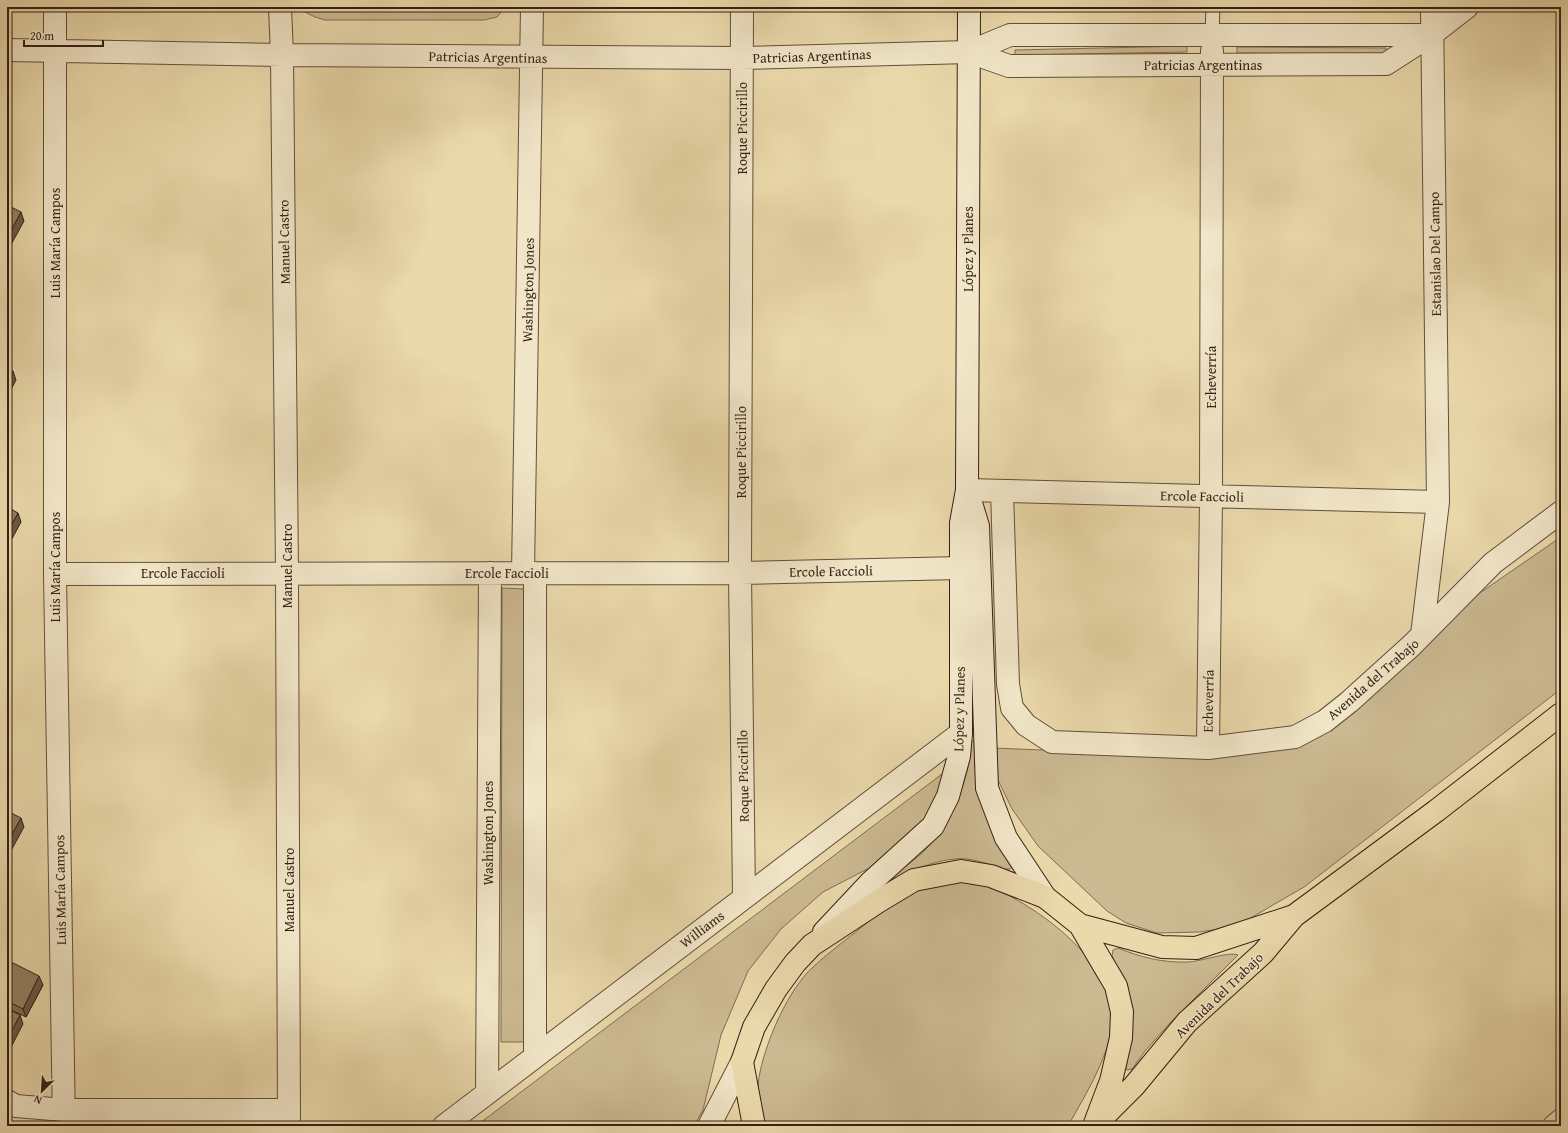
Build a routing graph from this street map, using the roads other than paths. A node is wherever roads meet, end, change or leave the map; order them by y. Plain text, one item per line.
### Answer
1 (55, 7) edge
2 (280, 7) edge
3 (532, 7) edge
4 (742, 7) edge
5 (969, 7) edge
6 (1213, 7) edge
7 (1432, 7) edge
8 (1467, 7) edge
9 (1212, 35) junction
10 (1431, 35) junction
11 (7, 50) edge
12 (56, 50) junction
13 (969, 52) junction
14 (282, 55) junction
15 (532, 58) junction
16 (742, 58) junction
17 (1212, 65) junction
18 (966, 490) junction
19 (1002, 491) junction
20 (1211, 497) junction
21 (1438, 502) junction
22 (1561, 512) edge
23 (960, 568) junction
24 (288, 573) junction
25 (490, 573) junction
26 (529, 573) junction
27 (740, 573) junction
28 (55, 574) junction
29 (1422, 635) junction
30 (1561, 714) edge
31 (961, 733) junction
32 (1208, 748) junction
33 (744, 897) junction
34 (1045, 897) junction
35 (1294, 916) junction
36 (1080, 925) junction
37 (812, 945) junction
38 (535, 1057) junction
39 (742, 1062) junction
40 (487, 1094) junction
41 (7, 1101) edge
42 (64, 1118) edge
43 (289, 1118) edge
44 (1561, 1120) edge
45 (444, 1126) edge
46 (709, 1126) edge
47 (754, 1126) edge
48 (1094, 1126) edge
49 (1554, 1126) edge

1 - 12 street, Luis María Campos
2 - 14 street, Manuel Castro
3 - 15 street, Washington Jones
4 - 16 street, Roque Piccirillo
5 - 13 street, López y Planes
6 - 9 lane, Echeverría
7 - 10 street, Estanislao Del Campo
8 - 10 street, Patricias Argentinas
9 - 10 street, Patricias Argentinas
9 - 13 street, Patricias Argentinas
9 - 17 street, Echeverría
10 - 17 street, Patricias Argentinas
10 - 21 street, Estanislao Del Campo
11 - 12 street, Patricias Argentinas
12 - 14 street, Patricias Argentinas
12 - 28 street, Luis María Campos
13 - 16 street, Patricias Argentinas
13 - 17 street, Patricias Argentinas
13 - 18 street, López y Planes
14 - 15 street, Patricias Argentinas
14 - 24 street, Manuel Castro
15 - 16 street, Patricias Argentinas
15 - 26 street, Washington Jones
16 - 27 street, Roque Piccirillo
17 - 20 street, Echeverría
18 - 19 street, Ercole Faccioli
18 - 23 street, López y Planes
18 - 34 street, López y Planes
19 - 20 street, Ercole Faccioli
19 - 32 street, Avenida del Trabajo
20 - 21 street, Ercole Faccioli
20 - 32 street, Echeverría
21 - 29 street, Estanislao Del Campo
22 - 29 street, Avenida del Trabajo
23 - 27 street, Ercole Faccioli
23 - 31 street, López y Planes
24 - 25 street, Ercole Faccioli
24 - 28 street, Ercole Faccioli
24 - 43 street, Manuel Castro
25 - 26 street, Ercole Faccioli
25 - 40 street, Washington Jones
26 - 27 street, Ercole Faccioli
26 - 38 street, Washington Jones
27 - 33 street, Roque Piccirillo
28 - 42 street, Luis María Campos
29 - 32 street, Avenida del Trabajo
30 - 35 main road, Avenida del Trabajo
31 - 33 street, Williams
31 - 37 street, López y Planes
33 - 38 street, Williams
34 - 36 main road
34 - 37 main road
35 - 36 main road, Avenida del Trabajo
35 - 48 main road, Avenida del Trabajo
36 - 48 main road
37 - 39 main road
38 - 40 street, Williams
39 - 46 street
39 - 47 main road
40 - 45 street, Williams
41 - 42 street
42 - 43 street
44 - 49 street

